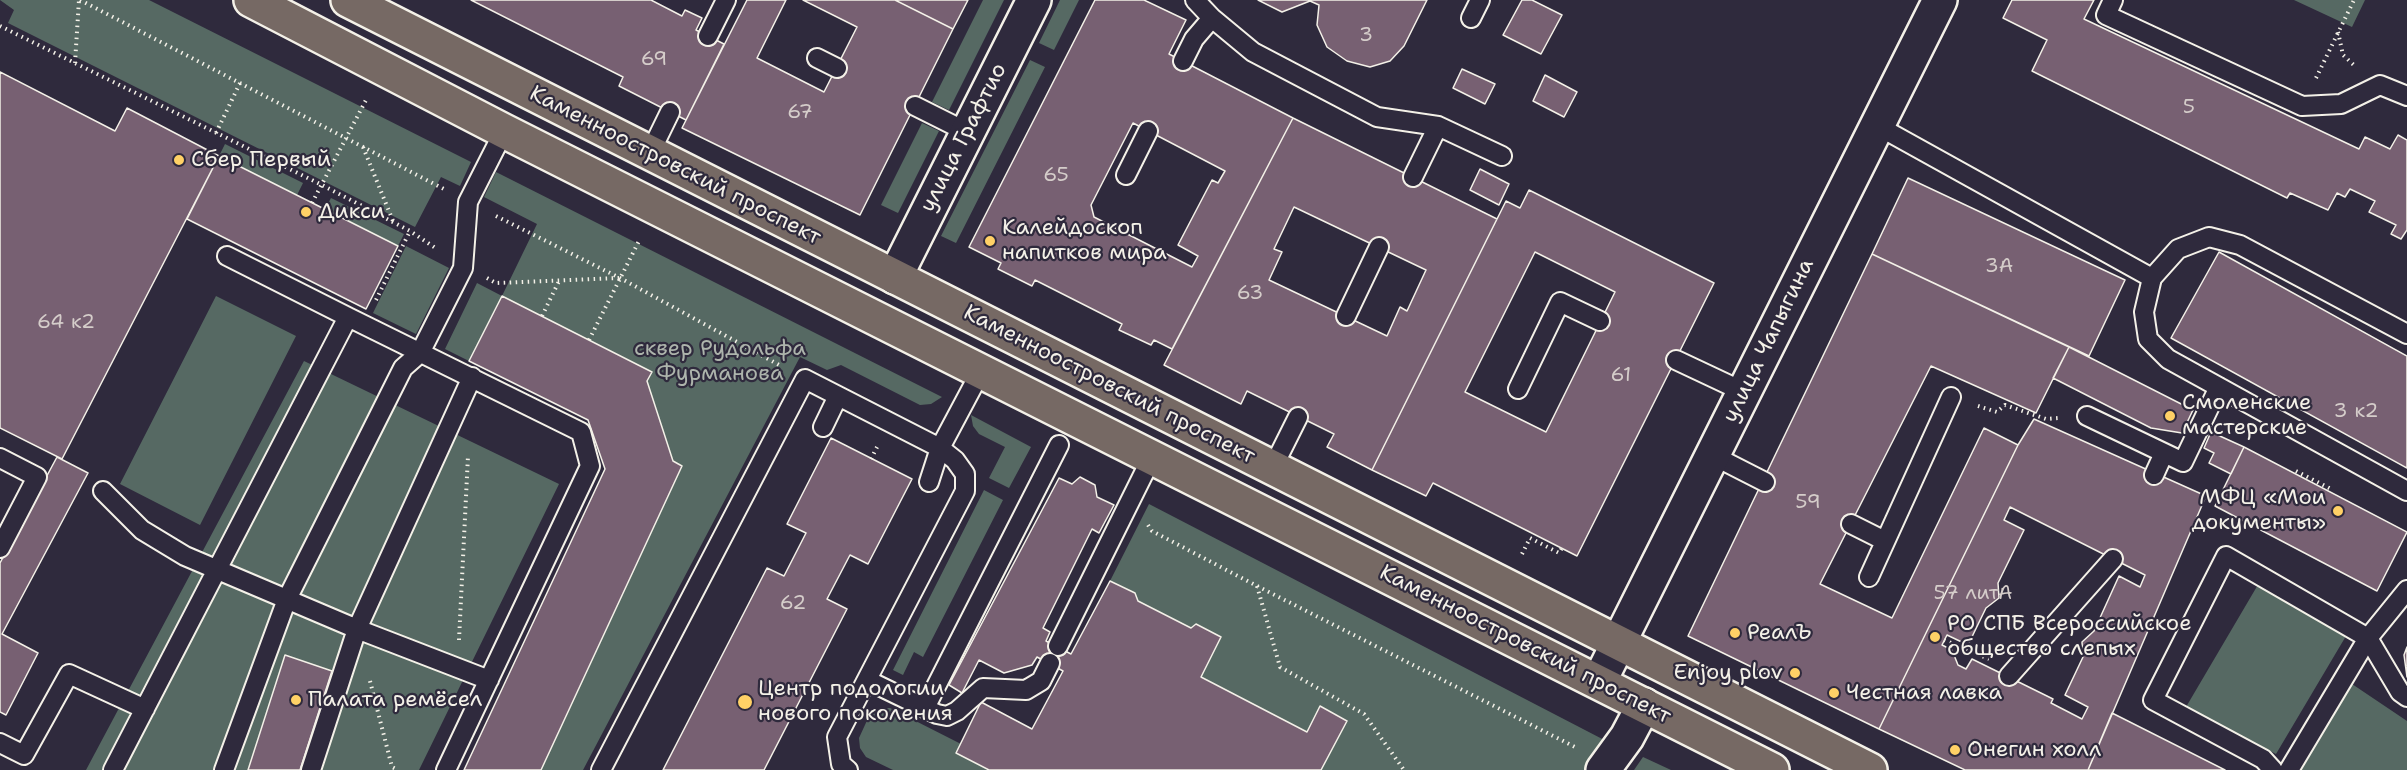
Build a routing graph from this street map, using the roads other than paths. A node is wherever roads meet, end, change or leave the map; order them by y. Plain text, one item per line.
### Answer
1 (251, 0) edge
2 (348, 0) edge
3 (726, 0) edge
4 (1034, 0) edge
5 (1195, 0) edge
6 (1480, 0) edge
7 (1940, 0) edge
8 (2113, 0) edge
9 (1212, 18) junction
10 (1471, 18) dead end
11 (708, 36) dead end
12 (817, 58) dead end
13 (1183, 61) dead end
14 (837, 68) dead end
15 (2407, 96) edge
16 (915, 106) dead end
17 (670, 112) dead end
18 (1876, 124) junction
19 (1438, 126) junction
20 (504, 131) junction
21 (1148, 131) dead end
22 (967, 132) junction
23 (650, 153) junction
24 (1502, 156) dead end
25 (1126, 175) dead end
26 (1413, 177) dead end
27 (1379, 247) dead end
28 (227, 256) dead end
29 (895, 277) junction
30 (2152, 278) junction
31 (1346, 316) dead end
32 (356, 321) junction
33 (1600, 321) dead end
34 (2407, 334) edge
35 (420, 353) junction
36 (1676, 360) dead end
37 (981, 371) junction
38 (472, 377) junction
39 (2219, 387) junction
40 (1518, 389) dead end
41 (1744, 392) junction
42 (838, 396) junction
43 (1951, 397) road end
44 (2087, 416) road end
45 (1298, 417) dead end
46 (823, 427) dead end
47 (1059, 445) dead end
48 (940, 448) junction
49 (2164, 453) junction
50 (1712, 455) junction
51 (1152, 457) junction
52 (0, 458) edge
53 (1273, 467) junction
54 (2154, 475) dead end
55 (929, 482) dead end
56 (1765, 482) dead end
57 (103, 491) dead end
58 (2407, 491) edge
59 (1851, 524) dead end
60 (1885, 541) junction
61 (0, 548) edge
62 (2113, 559) dead end
63 (217, 571) junction
64 (1869, 577) dead end
65 (2407, 590) edge
66 (287, 599) junction
67 (357, 629) junction
68 (2368, 638) junction
69 (1618, 643) junction
70 (1058, 646) dead end
71 (1050, 663) dead end
72 (2012, 673) road end
73 (489, 680) junction
74 (867, 680) junction
75 (1599, 682) junction
76 (2407, 697) edge
77 (1644, 705) junction
78 (925, 708) junction
79 (145, 709) junction
80 (0, 743) edge
81 (1606, 767) edge
82 (113, 770) edge
83 (224, 770) edge
84 (311, 770) edge
85 (446, 770) edge
86 (601, 770) edge
87 (848, 770) edge
88 (1772, 770) edge
89 (1870, 770) edge
90 (2273, 770) edge
91 (2289, 770) edge

1 - 20 main road, Каменноостровский проспект
2 - 23 main road, Каменноостровский проспект
3 - 11 lane
4 - 22 street, улица Графтио
5 - 9 lane
6 - 10 lane
7 - 18 street, улица Чапыгина
8 - 15 lane
9 - 13 lane
9 - 19 lane
12 - 14 lane
16 - 22 lane
17 - 23 lane
18 - 30 lane
18 - 41 street, улица Чапыгина
19 - 24 lane
19 - 26 lane
20 - 35 lane
20 - 37 main road, Каменноостровский проспект
21 - 25 lane
22 - 29 street, улица Графтио
23 - 29 main road, Каменноостровский проспект
27 - 31 lane
28 - 32 lane
29 - 53 main road, Каменноостровский проспект
30 - 34 lane
30 - 39 lane
32 - 35 lane
32 - 63 lane
33 - 40 lane
35 - 38 lane
35 - 66 lane
36 - 41 lane
37 - 48 lane
37 - 51 main road, Каменноостровский проспект
38 - 67 lane
38 - 73 lane
39 - 49 lane
39 - 58 lane
41 - 50 street, улица Чапыгина
42 - 46 lane
42 - 48 lane
42 - 86 lane
43 - 60 lane
44 - 49 lane
45 - 53 lane
47 - 78 lane
48 - 55 lane
48 - 74 lane
49 - 54 lane
50 - 56 lane
50 - 69 street, улица Чапыгина
51 - 70 lane
51 - 75 main road, Каменноостровский проспект
52 - 61 lane
53 - 69 main road, Каменноостровский проспект
57 - 63 lane
59 - 60 lane
60 - 64 lane
62 - 72 lane
63 - 66 lane
63 - 79 lane
65 - 68 lane
66 - 67 lane
66 - 83 lane
67 - 73 lane
67 - 84 lane
68 - 76 lane
68 - 90 lane
68 - 91 lane
69 - 75 street, улица Чапыгина
69 - 89 main road, Каменноостровский проспект
71 - 78 lane
73 - 85 lane
74 - 78 lane
74 - 87 lane
75 - 77 main road, Каменноостровский проспект
77 - 81 street
77 - 88 main road, Каменноостровский проспект
79 - 80 lane
79 - 82 lane

